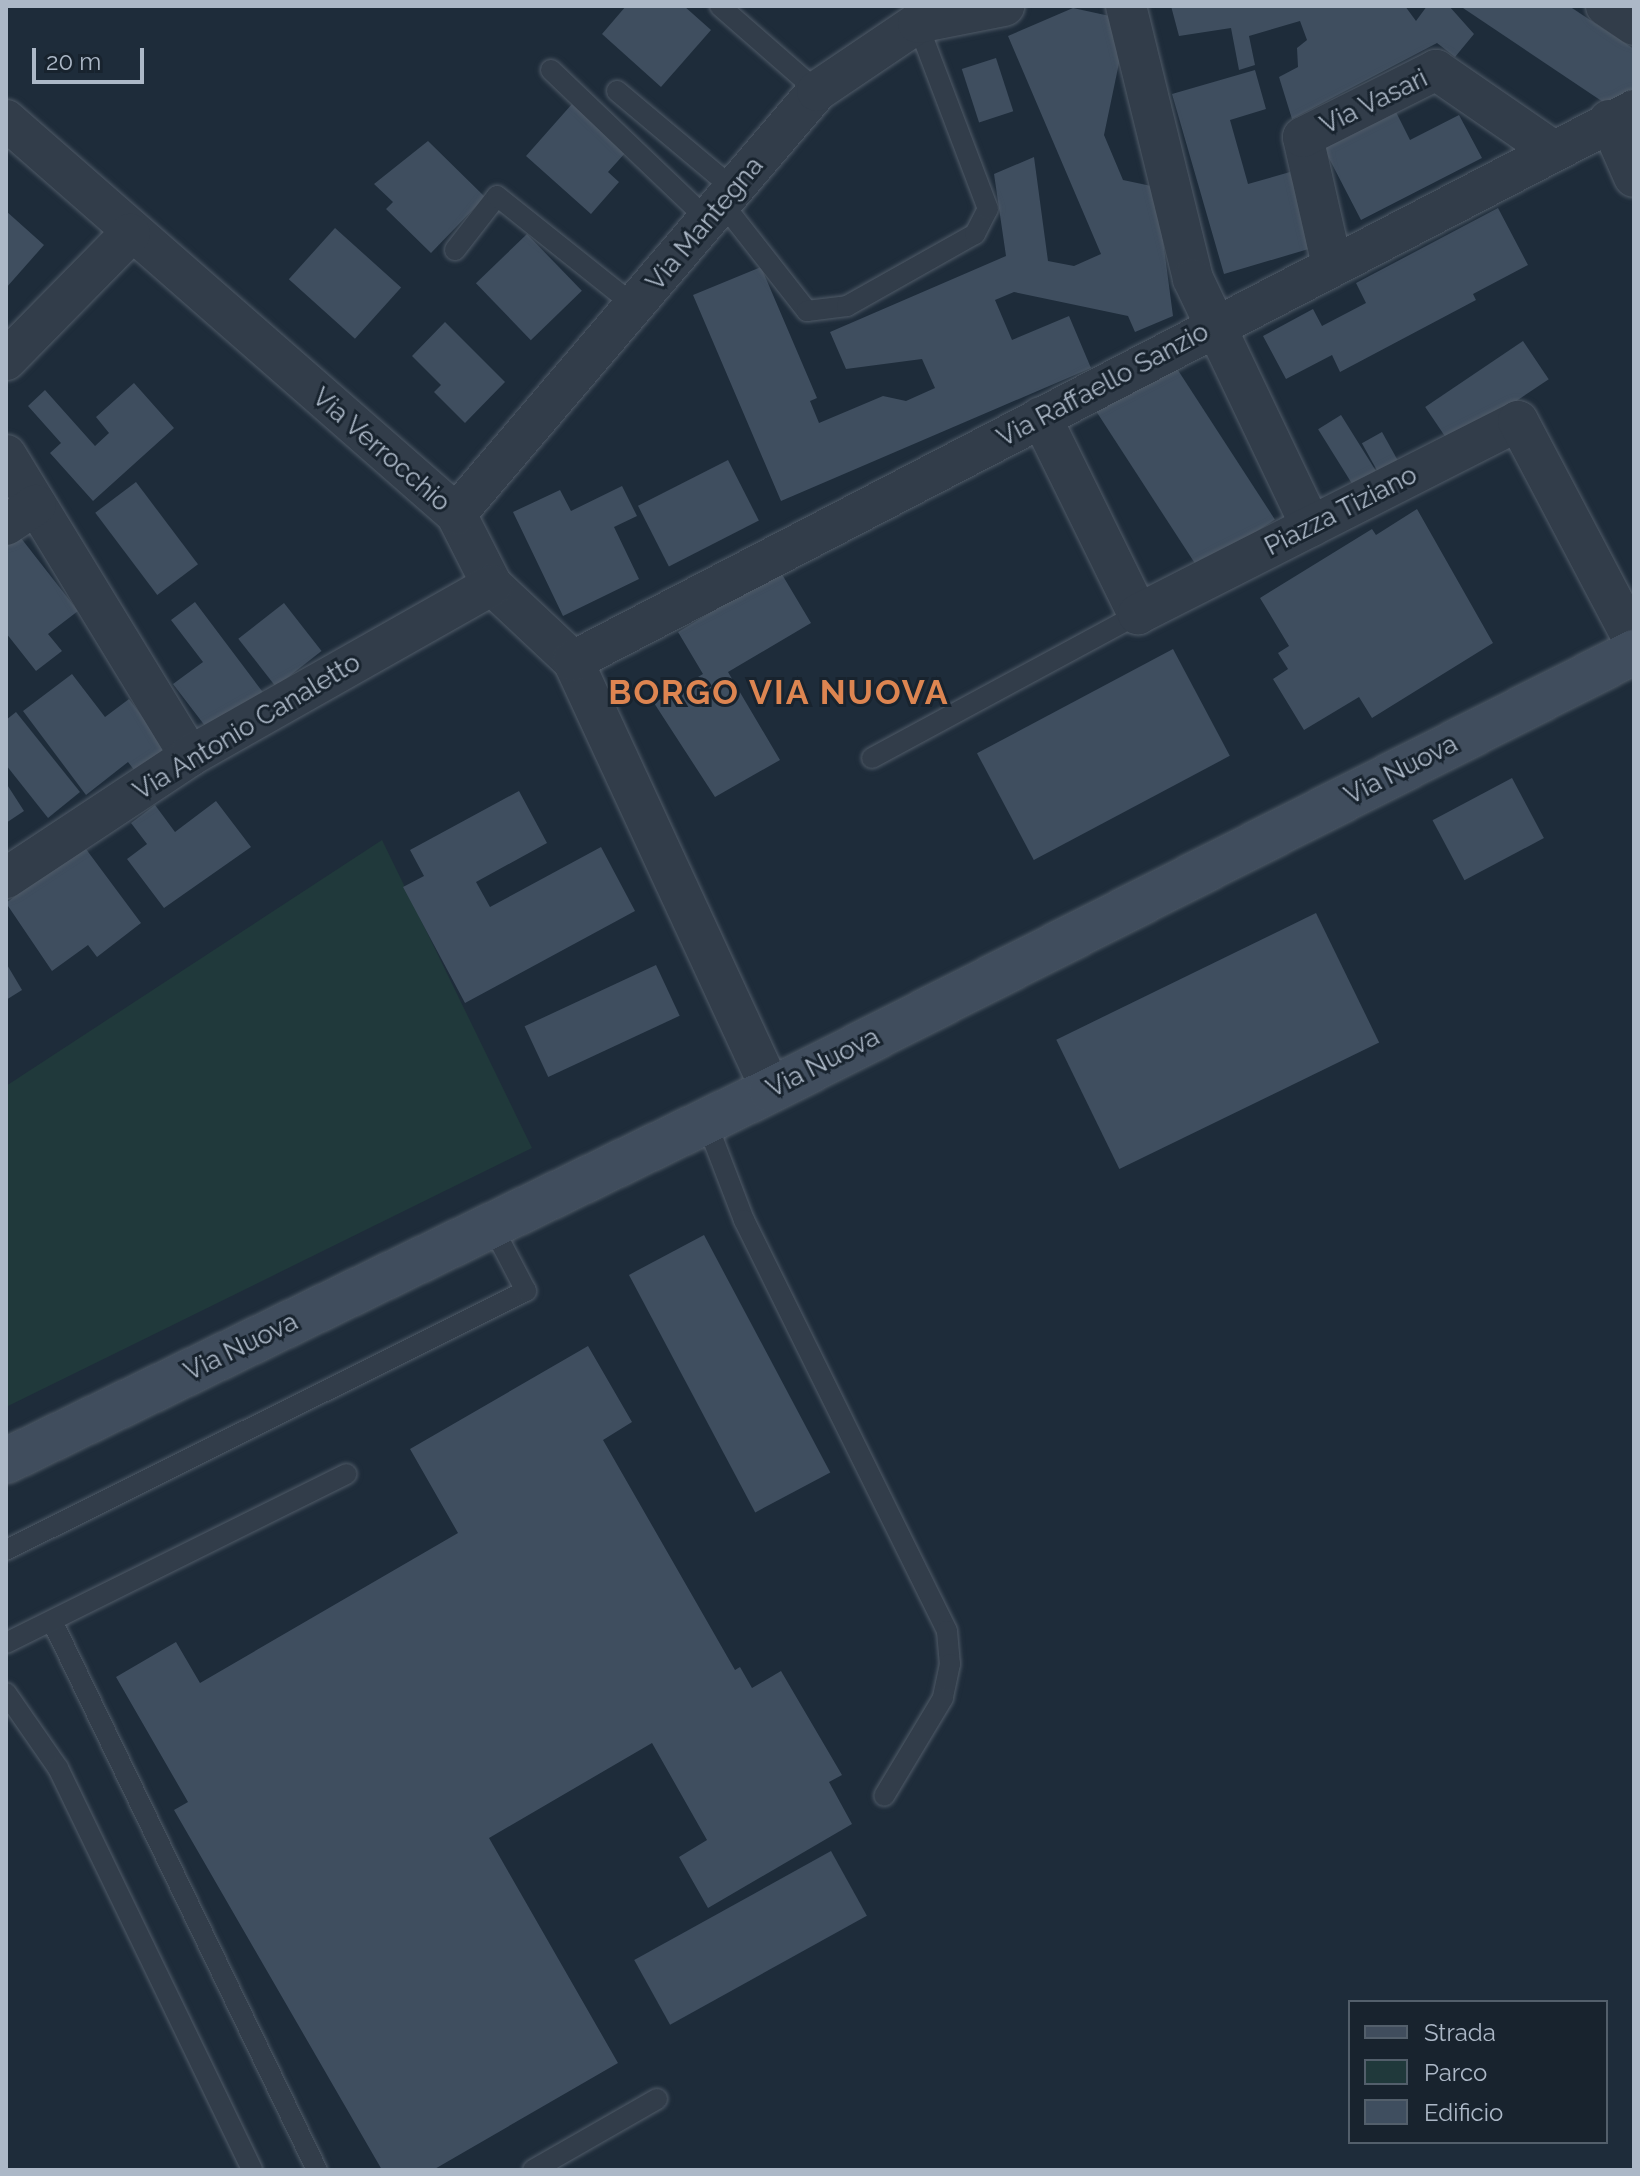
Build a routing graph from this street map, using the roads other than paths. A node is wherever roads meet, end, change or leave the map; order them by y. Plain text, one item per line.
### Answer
1 (720, 6) edge
2 (1004, 6) edge
3 (1126, 6) edge
4 (1606, 6) edge
5 (914, 15) edge
6 (1634, 25) edge
7 (551, 70) dead end
8 (617, 91) dead end
9 (817, 91) junction
10 (1622, 115) edge
11 (6, 120) edge
12 (1552, 150) junction
13 (1634, 177) edge
14 (722, 205) junction
15 (130, 234) junction
16 (455, 250) dead end
17 (1332, 265) junction
18 (635, 306) junction
19 (1217, 325) junction
20 (6, 360) edge
21 (1041, 417) junction
22 (6, 455) edge
23 (456, 514) junction
24 (21, 515) edge
25 (1311, 526) junction
26 (492, 585) junction
27 (1138, 614) junction
28 (1634, 641) edge
29 (1634, 652) edge
30 (573, 661) junction
31 (190, 756) junction
32 (872, 758) dead end
33 (6, 878) edge
34 (771, 1090) junction
35 (706, 1121) junction
36 (492, 1226) junction
37 (6, 1461) edge
38 (346, 1474) dead end
39 (6, 1550) edge
40 (53, 1623) junction
41 (6, 1643) edge
42 (6, 1693) edge
43 (884, 1796) dead end
44 (657, 2099) dead end
45 (252, 2170) edge
46 (317, 2170) edge
47 (533, 2170) edge

1 - 9 lane
2 - 5 street, Via Mantegna
3 - 19 street
4 - 6 street
5 - 9 street, Via Mantegna
5 - 14 lane
7 - 14 lane
8 - 14 lane
9 - 14 street, Via Mantegna
10 - 12 street, Via Raffaello Sanzio
10 - 13 street
11 - 15 street, Via Verrocchio
12 - 17 street, Via Raffaello Sanzio
12 - 17 street, Via Vasari
14 - 18 street, Via Mantegna
15 - 20 street
15 - 23 street, Via Verrocchio
16 - 18 lane
17 - 19 street, Via Raffaello Sanzio
18 - 23 street, Via Mantegna
19 - 21 street, Via Raffaello Sanzio
19 - 25 street
21 - 27 street
21 - 30 street, Via Raffaello Sanzio
22 - 24 street
23 - 26 street, Via Verrocchio
24 - 31 street
25 - 27 street, Piazza Tiziano
25 - 28 street, Piazza Tiziano
26 - 30 street, Via Verrocchio
26 - 31 street, Via Antonio Canaletto
27 - 32 lane
29 - 34 main road, Via Nuova
30 - 34 street, Via Verrocchio
31 - 33 street, Via Antonio Canaletto
34 - 35 main road, Via Nuova
35 - 36 main road, Via Nuova
35 - 43 lane
36 - 37 main road, Via Nuova
36 - 39 lane
38 - 40 lane
40 - 41 lane
40 - 46 lane
42 - 45 lane
44 - 47 lane

